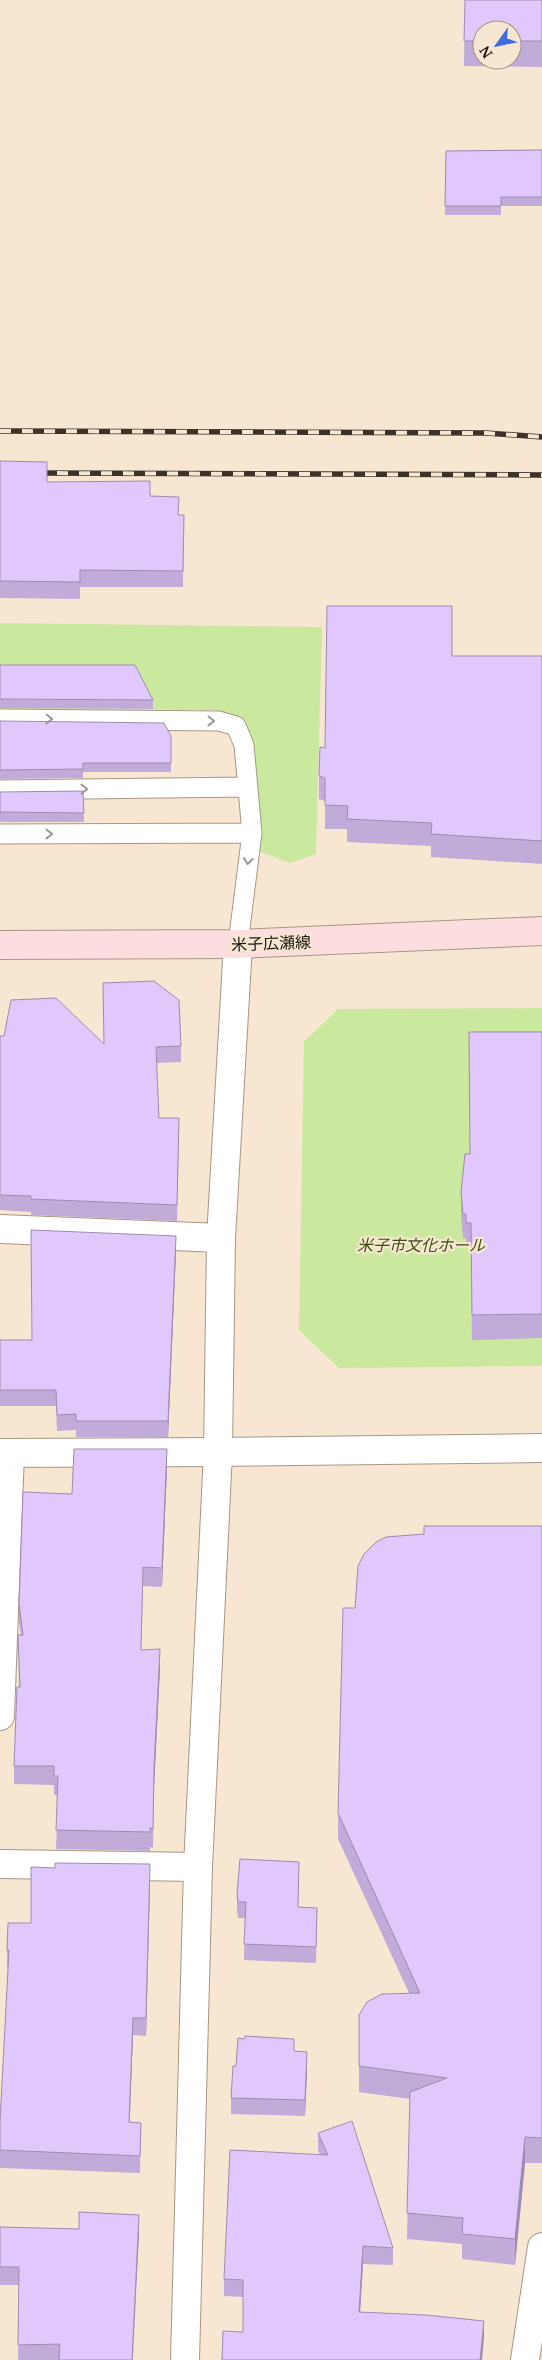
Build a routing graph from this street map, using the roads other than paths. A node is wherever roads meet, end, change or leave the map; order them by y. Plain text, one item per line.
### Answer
1 (0, 719) edge
2 (247, 787) junction
3 (0, 790) edge
4 (252, 833) junction
5 (0, 834) edge
6 (542, 931) edge
7 (238, 944) junction
8 (0, 945) edge
9 (0, 1229) edge
10 (221, 1238) junction
11 (542, 1448) edge
12 (218, 1452) junction
13 (5, 1453) edge
14 (0, 1716) edge
15 (0, 1864) edge
16 (198, 1867) junction
17 (542, 2247) edge
18 (185, 2360) edge
19 (525, 2360) edge

1 -> 2 lane
3 -> 2 lane
2 - 4 lane
5 -> 4 lane
4 -> 7 lane
6 - 7 main road, 米子広瀬線
7 - 8 main road, 米子広瀬線
7 - 10 street
9 - 10 street
10 - 12 street
11 - 12 street
12 - 13 street
12 - 16 street
13 - 14 street
15 - 16 street
16 - 18 street
17 - 19 street

